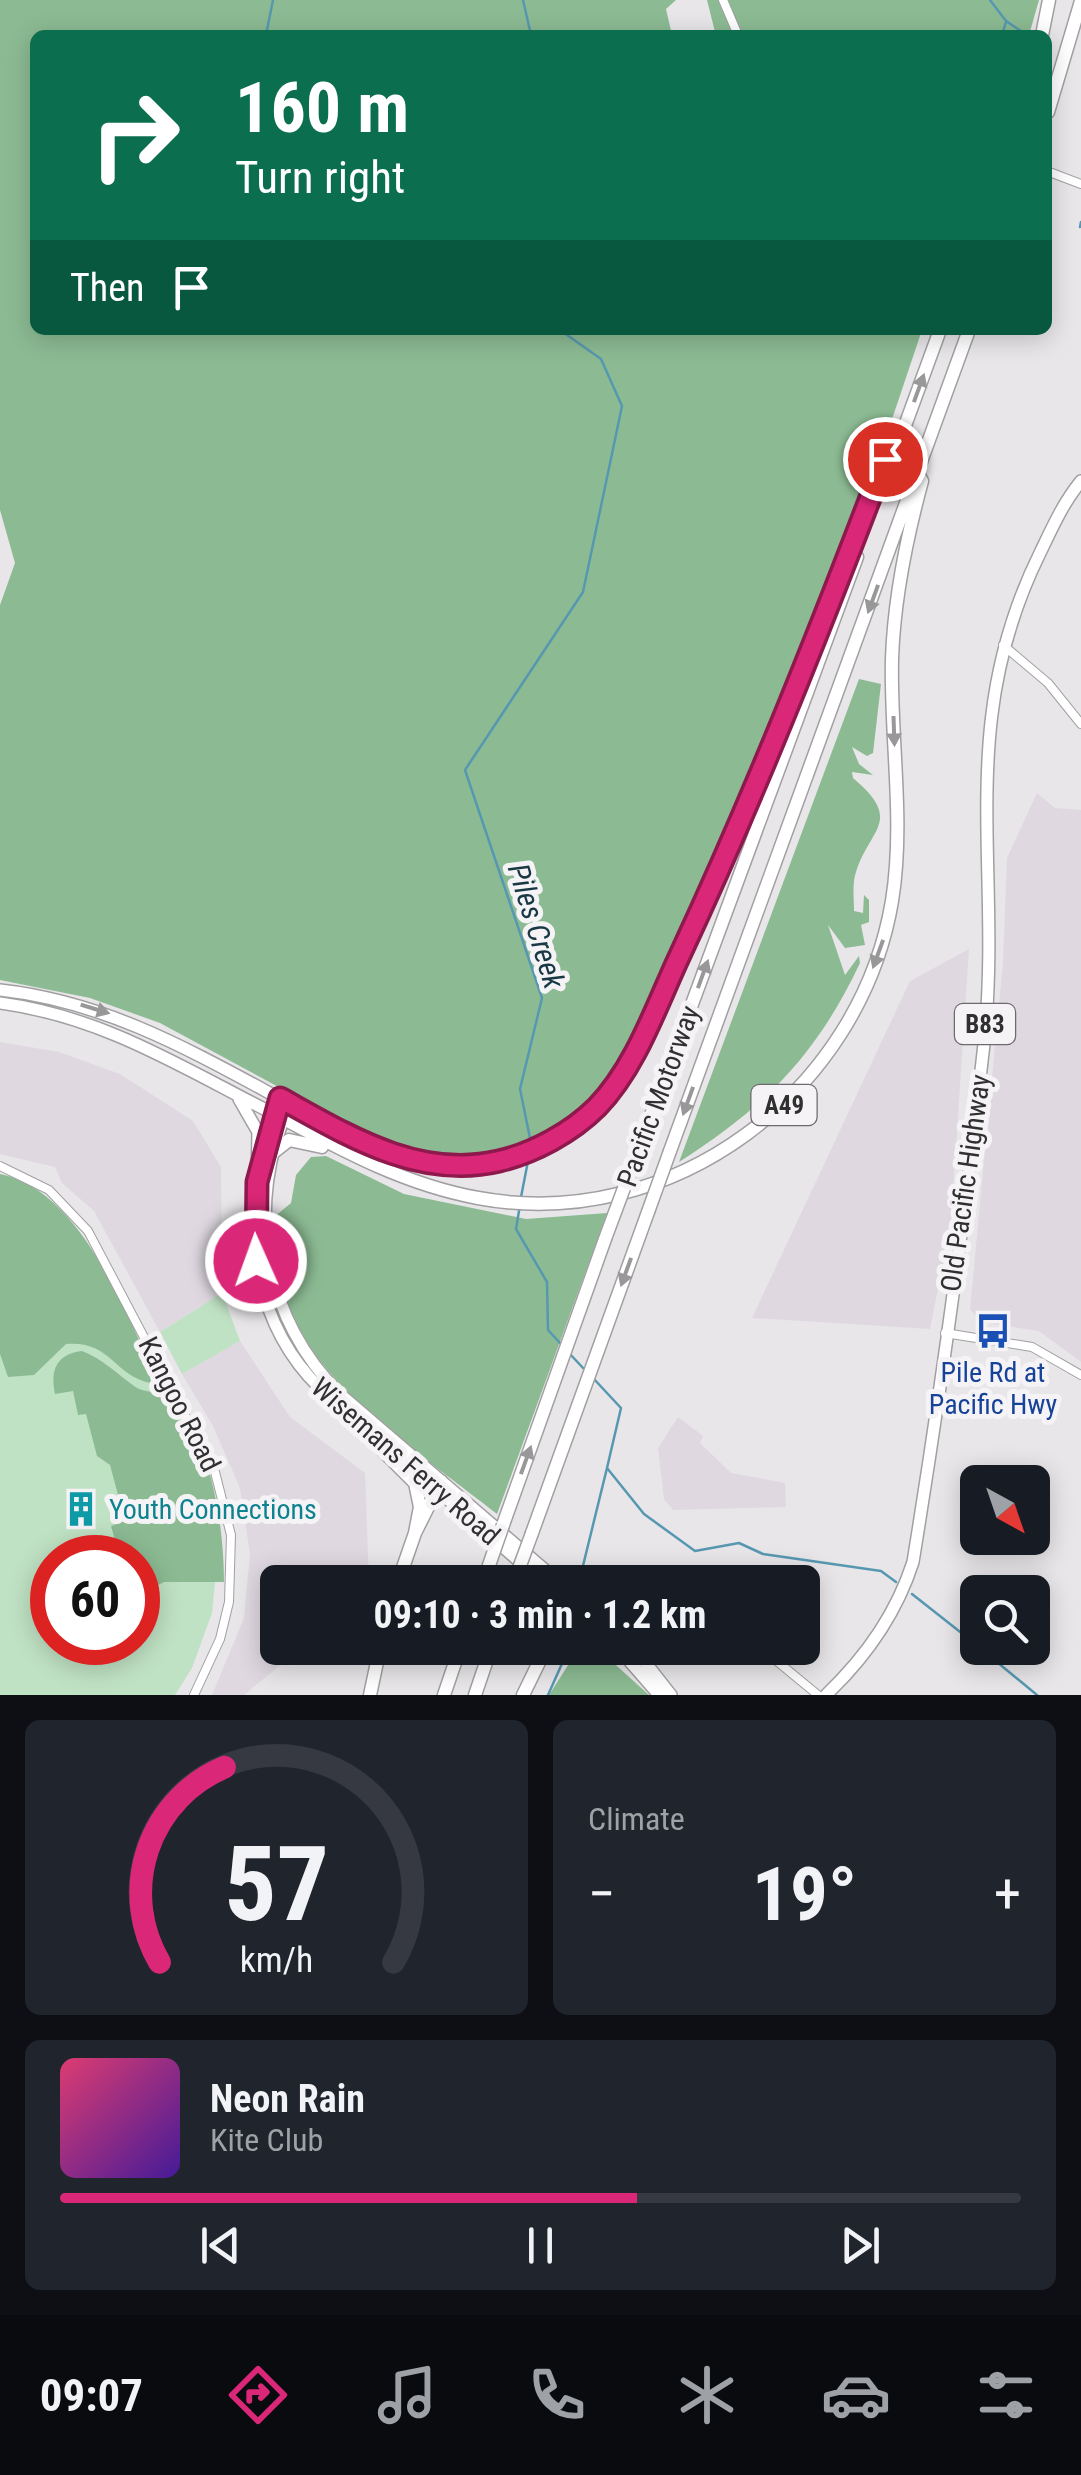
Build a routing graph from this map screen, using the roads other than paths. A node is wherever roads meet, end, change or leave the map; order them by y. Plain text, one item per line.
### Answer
1 (723, 0) edge
2 (1049, 0) edge
3 (1081, 1) edge
4 (736, 30) edge
5 (1043, 30) edge
6 (1052, 99) edge
7 (1052, 174) dead end
8 (1081, 184) edge
9 (938, 335) edge
10 (968, 335) edge
11 (897, 447) junction
12 (918, 474) junction
13 (1081, 481) edge
14 (1003, 646) junction
15 (1081, 724) edge
16 (0, 990) edge
17 (0, 1004) edge
18 (224, 1087) junction
19 (285, 1102) junction
20 (278, 1116) junction
21 (276, 1151) junction
22 (349, 1154) junction
23 (0, 1166) edge
24 (257, 1182) junction
25 (945, 1334) junction
26 (1081, 1375) edge
27 (325, 1393) junction
28 (439, 1484) junction
29 (415, 1533) junction
30 (404, 1565) edge
31 (489, 1565) edge
32 (520, 1565) edge
33 (525, 1565) edge
34 (539, 1565) edge
35 (376, 1665) edge
36 (454, 1665) edge
37 (485, 1665) edge
38 (539, 1665) edge
39 (633, 1665) edge
40 (647, 1665) edge
41 (782, 1665) edge
42 (194, 1695) edge
43 (370, 1695) edge
44 (444, 1695) edge
45 (475, 1695) edge
46 (524, 1695) edge
47 (659, 1695) edge
48 (671, 1695) edge
49 (818, 1695) edge
50 (826, 1695) edge

1 - 4 street
2 - 5 highway
3 - 6 highway
7 - 8 street
11 -> 9 highway, Pacific Motorway
10 - 12 highway, Pacific Motorway
11 - 19 highway
31 -> 11 highway, Pacific Motorway, bridge
12 -> 22 highway, A49
12 -> 32 highway, Pacific Motorway, bridge
13 - 14 main road, Old Pacific Highway / B83
14 - 15 street
14 - 25 main road, Old Pacific Highway / B83
16 -> 19 main road
17 - 18 main road, A49
18 - 20 main road, A49
18 - 24 main road
19 - 20 main road, Wisemans Ferry Road
20 - 21 main road, Wisemans Ferry Road
20 - 22 highway, A49
20 - 24 main road, Wisemans Ferry Road
21 - 22 highway
21 - 28 main road, Wisemans Ferry Road
23 - 42 street, Kangoo Road
24 - 27 main road, Wisemans Ferry Road
25 - 26 street
25 - 50 main road, Old Pacific Highway / B83
27 - 28 main road, Wisemans Ferry Road
27 - 29 highway
28 - 29 highway
28 - 33 main road, Wisemans Ferry Road
28 - 34 main road, Wisemans Ferry Road
29 - 30 highway
35 - 43 highway
36 - 44 highway
37 - 45 highway
38 - 46 highway
39 - 47 main road
40 - 48 main road
41 - 49 street

